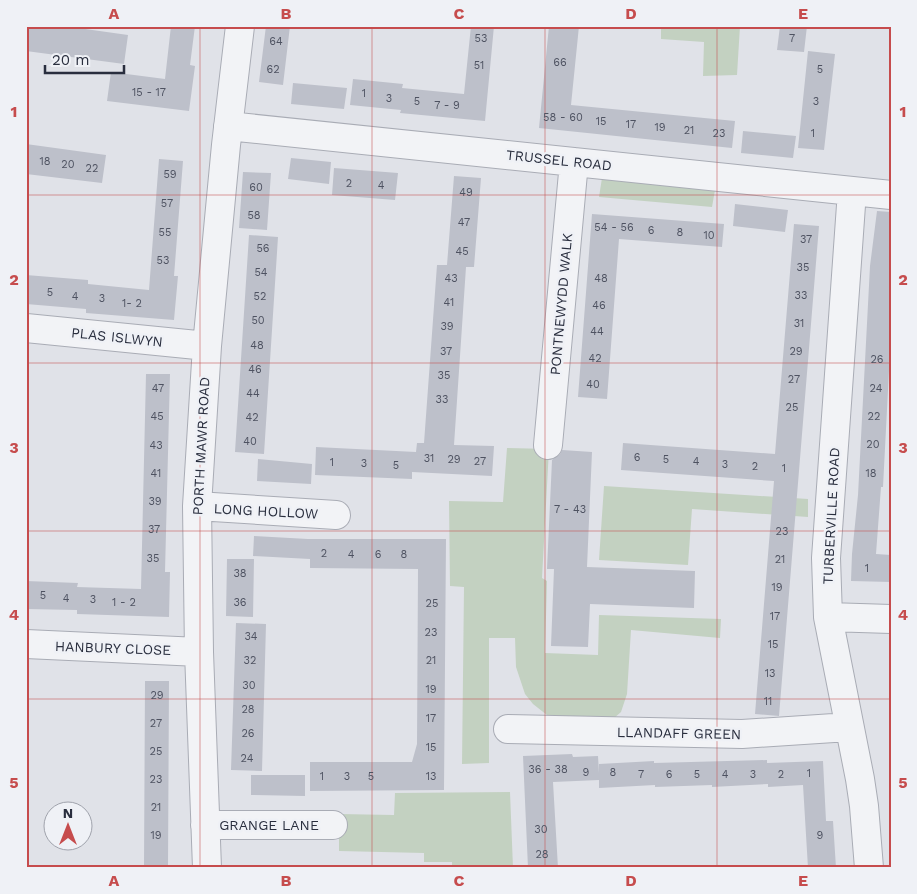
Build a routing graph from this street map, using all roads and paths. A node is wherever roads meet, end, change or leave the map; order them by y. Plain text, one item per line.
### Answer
1 (240, 26) edge
2 (228, 126) junction
3 (574, 162) junction
4 (852, 191) junction
5 (891, 195) edge
6 (26, 328) edge
7 (207, 346) junction
8 (548, 446) dead end
9 (197, 506) junction
10 (336, 515) dead end
11 (828, 618) junction
12 (891, 619) edge
13 (26, 644) edge
14 (200, 652) junction
15 (849, 727) junction
16 (508, 729) dead end
17 (205, 825) junction
18 (332, 825) dead end
19 (207, 868) edge
20 (868, 868) edge

1 - 2 street, PORTH MAWR ROAD
2 - 3 street, TRUSSEL ROAD
2 - 7 street, PORTH MAWR ROAD
3 - 4 street, TRUSSEL ROAD
3 - 8 street, PONTNEWYDD WALK
4 - 5 street, TRUSSEL ROAD
4 - 11 street, TURBERVILLE ROAD
6 - 7 street, PLAS ISLWYN
7 - 9 street, PORTH MAWR ROAD
9 - 10 street, LONG HOLLOW
9 - 14 street, PORTH MAWR ROAD
11 - 12 street
11 - 15 street, TURBERVILLE ROAD
13 - 14 street, HANBURY CLOSE
14 - 17 street, PORTH MAWR ROAD
15 - 16 street, LLANDAFF GREEN
15 - 20 street, TURBERVILLE ROAD
17 - 18 street, GRANGE LANE
17 - 19 street, PORTH MAWR ROAD

